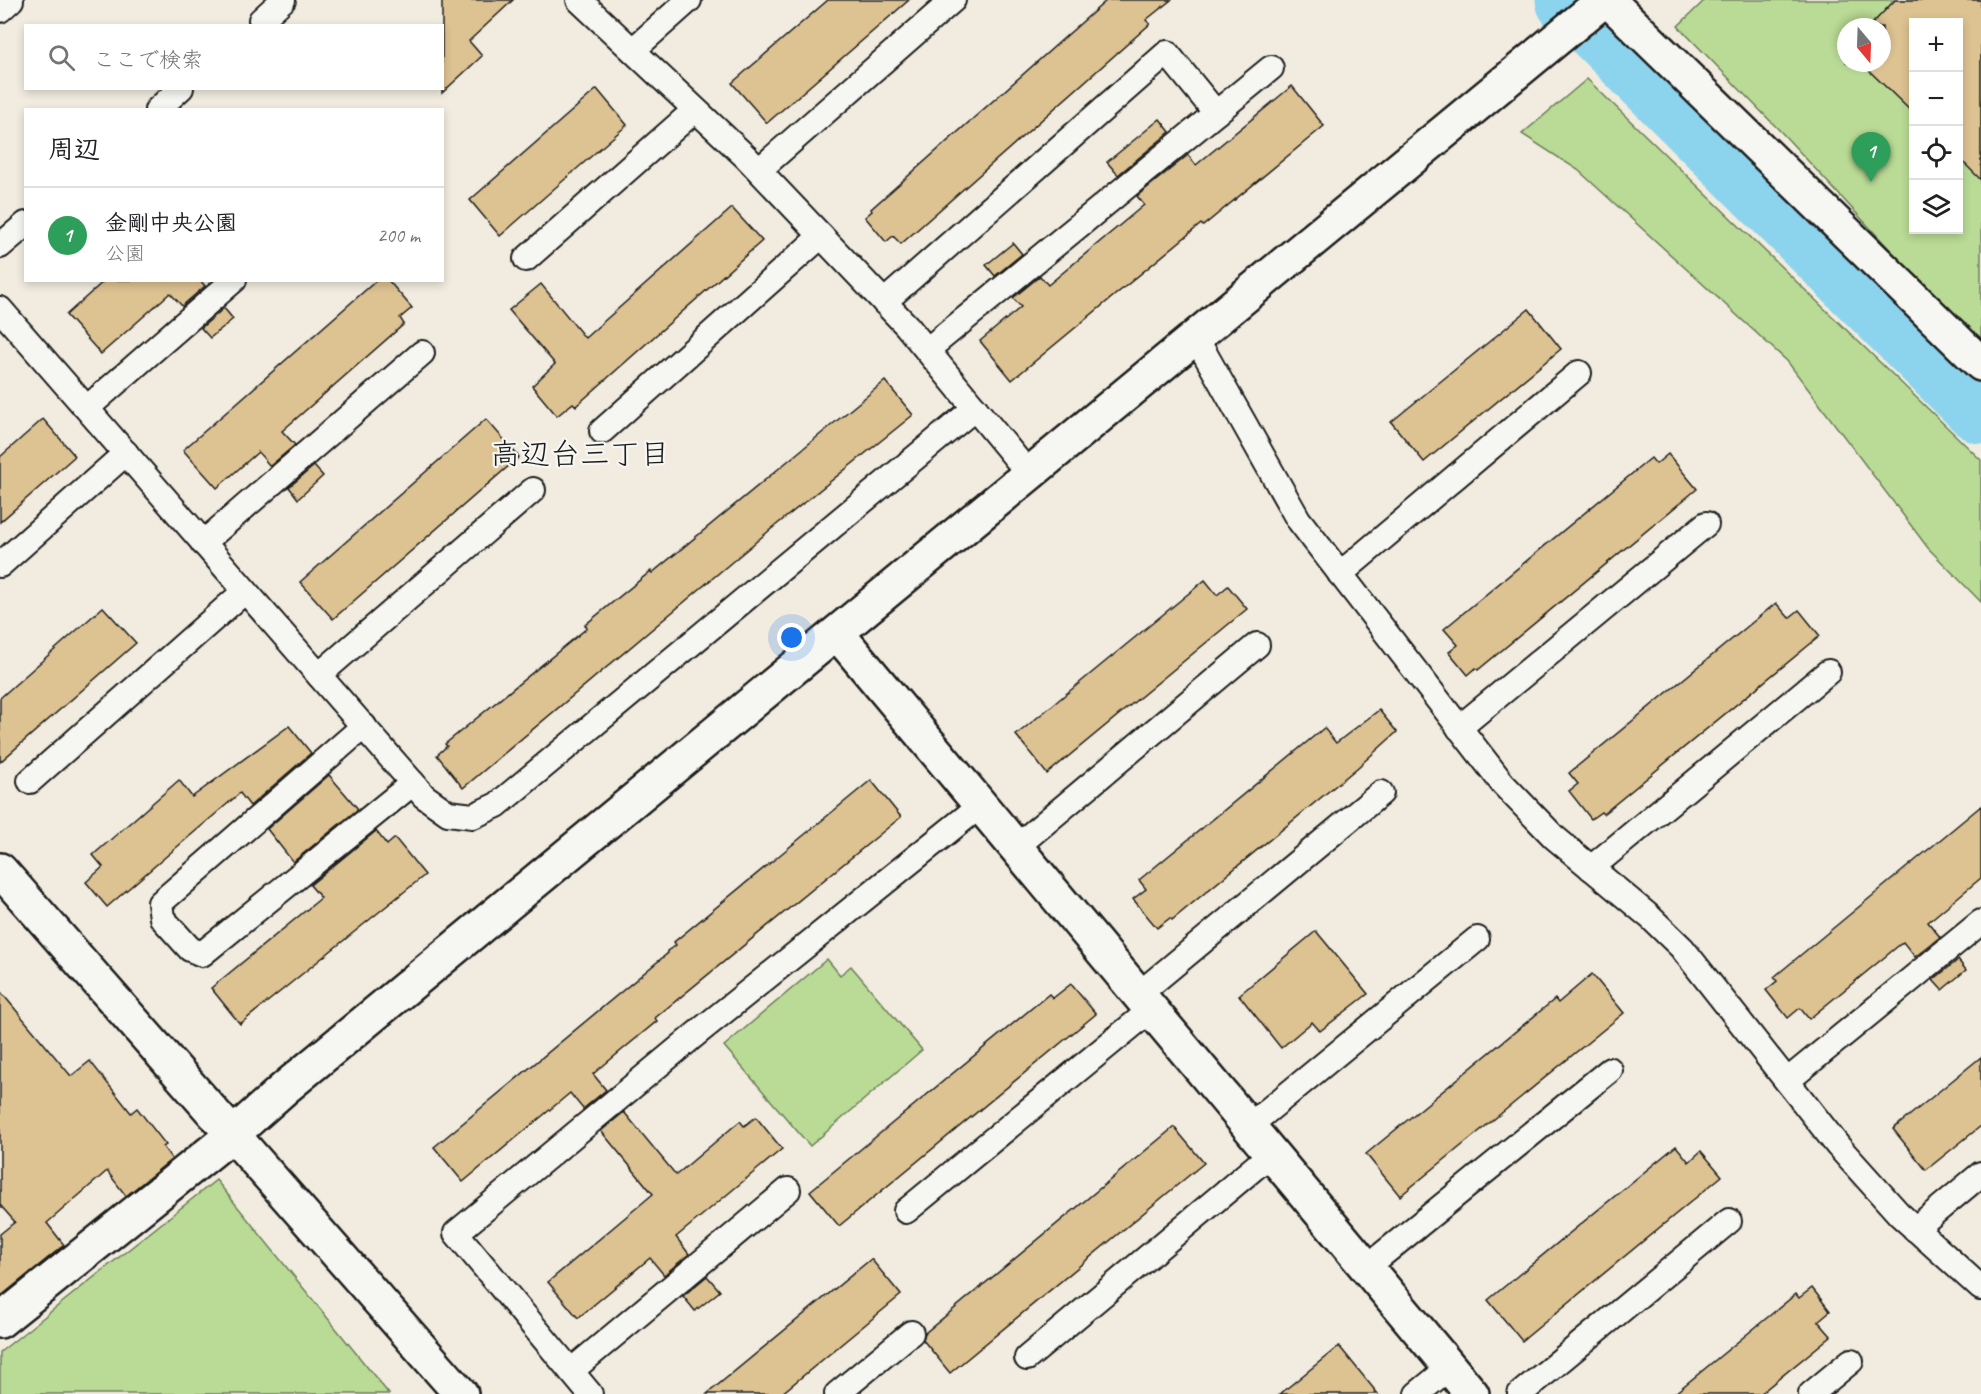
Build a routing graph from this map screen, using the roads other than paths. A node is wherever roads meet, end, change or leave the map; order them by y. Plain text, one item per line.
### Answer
1 (11, 0) edge
2 (284, 0) edge
3 (579, 0) edge
4 (689, 0) edge
5 (953, 0) edge
6 (1606, 0) edge
7 (0, 10) edge
8 (261, 20) dead end
9 (633, 50) junction
10 (1271, 68) dead end
11 (179, 90) edge
12 (159, 108) edge
13 (695, 110) junction
14 (1216, 113) junction
15 (759, 170) junction
16 (24, 226) edge
17 (821, 236) junction
18 (0, 246) edge
19 (526, 259) dead end
20 (232, 282) edge
21 (884, 302) junction
22 (2, 316) edge
23 (1196, 338) junction
24 (927, 350) junction
25 (422, 352) dead end
26 (1981, 364) edge
27 (1579, 373) dead end
28 (87, 408) junction
29 (975, 408) junction
30 (602, 431) dead end
31 (126, 453) junction
32 (1030, 475) junction
33 (533, 489) dead end
34 (1706, 524) dead end
35 (203, 543) junction
36 (0, 565) edge
37 (1340, 574) junction
38 (245, 591) junction
39 (837, 633) junction
40 (1257, 645) dead end
41 (1828, 672) dead end
42 (319, 675) junction
43 (363, 726) junction
44 (1459, 728) junction
45 (30, 781) dead end
46 (413, 783) junction
47 (1381, 793) dead end
48 (981, 805) junction
49 (1016, 847) junction
50 (1591, 868) junction
51 (0, 870) edge
52 (1981, 922) edge
53 (1477, 939) dead end
54 (1145, 1001) junction
55 (1610, 1070) dead end
56 (1787, 1081) junction
57 (1249, 1126) junction
58 (231, 1135) junction
59 (1272, 1153) junction
60 (1981, 1174) edge
61 (788, 1190) dead end
62 (906, 1211) dead end
63 (1729, 1221) dead end
64 (1915, 1229) junction
65 (1367, 1267) junction
66 (1981, 1288) edge
67 (0, 1321) edge
68 (911, 1333) dead end
69 (1027, 1358) dead end
70 (1851, 1361) dead end
71 (1450, 1367) junction
72 (571, 1371) junction
73 (461, 1394) edge
74 (590, 1394) edge
75 (837, 1394) edge
76 (1417, 1394) edge
77 (1472, 1394) edge
78 (1520, 1394) edge
79 (1810, 1394) edge

1 - 7 lane
2 - 8 lane
3 - 9 lane
4 - 9 lane
5 - 15 lane
6 - 23 street
6 - 26 street
9 - 13 lane
10 - 14 lane
11 - 12 lane
13 - 15 lane
13 - 19 lane
14 - 21 lane
14 - 24 lane
15 - 17 lane
16 - 18 lane
17 - 21 lane
17 - 30 lane
20 - 28 lane
21 - 24 lane
22 - 28 lane
23 - 32 street
23 - 37 lane
24 - 29 lane
25 - 35 lane
27 - 37 lane
28 - 31 lane
29 - 32 lane
29 - 46 lane
31 - 35 lane
31 - 36 lane
32 - 39 street
33 - 42 lane
34 - 44 lane
35 - 38 lane
37 - 44 lane
38 - 42 lane
38 - 45 lane
39 - 48 street
39 - 58 street
40 - 49 lane
41 - 50 lane
42 - 43 lane
43 - 46 lane
43 - 46 lane
44 - 50 lane
47 - 54 lane
48 - 49 street
48 - 72 lane
49 - 54 street
50 - 56 lane
51 - 58 street
52 - 56 lane
53 - 57 lane
54 - 57 street
54 - 62 lane
55 - 65 lane
56 - 64 lane
57 - 59 street
58 - 67 street
58 - 73 street
59 - 65 street
59 - 69 lane
60 - 64 lane
61 - 72 lane
63 - 78 lane
64 - 66 lane
65 - 71 street
68 - 75 lane
70 - 79 lane
71 - 76 lane
71 - 77 street
72 - 74 lane

